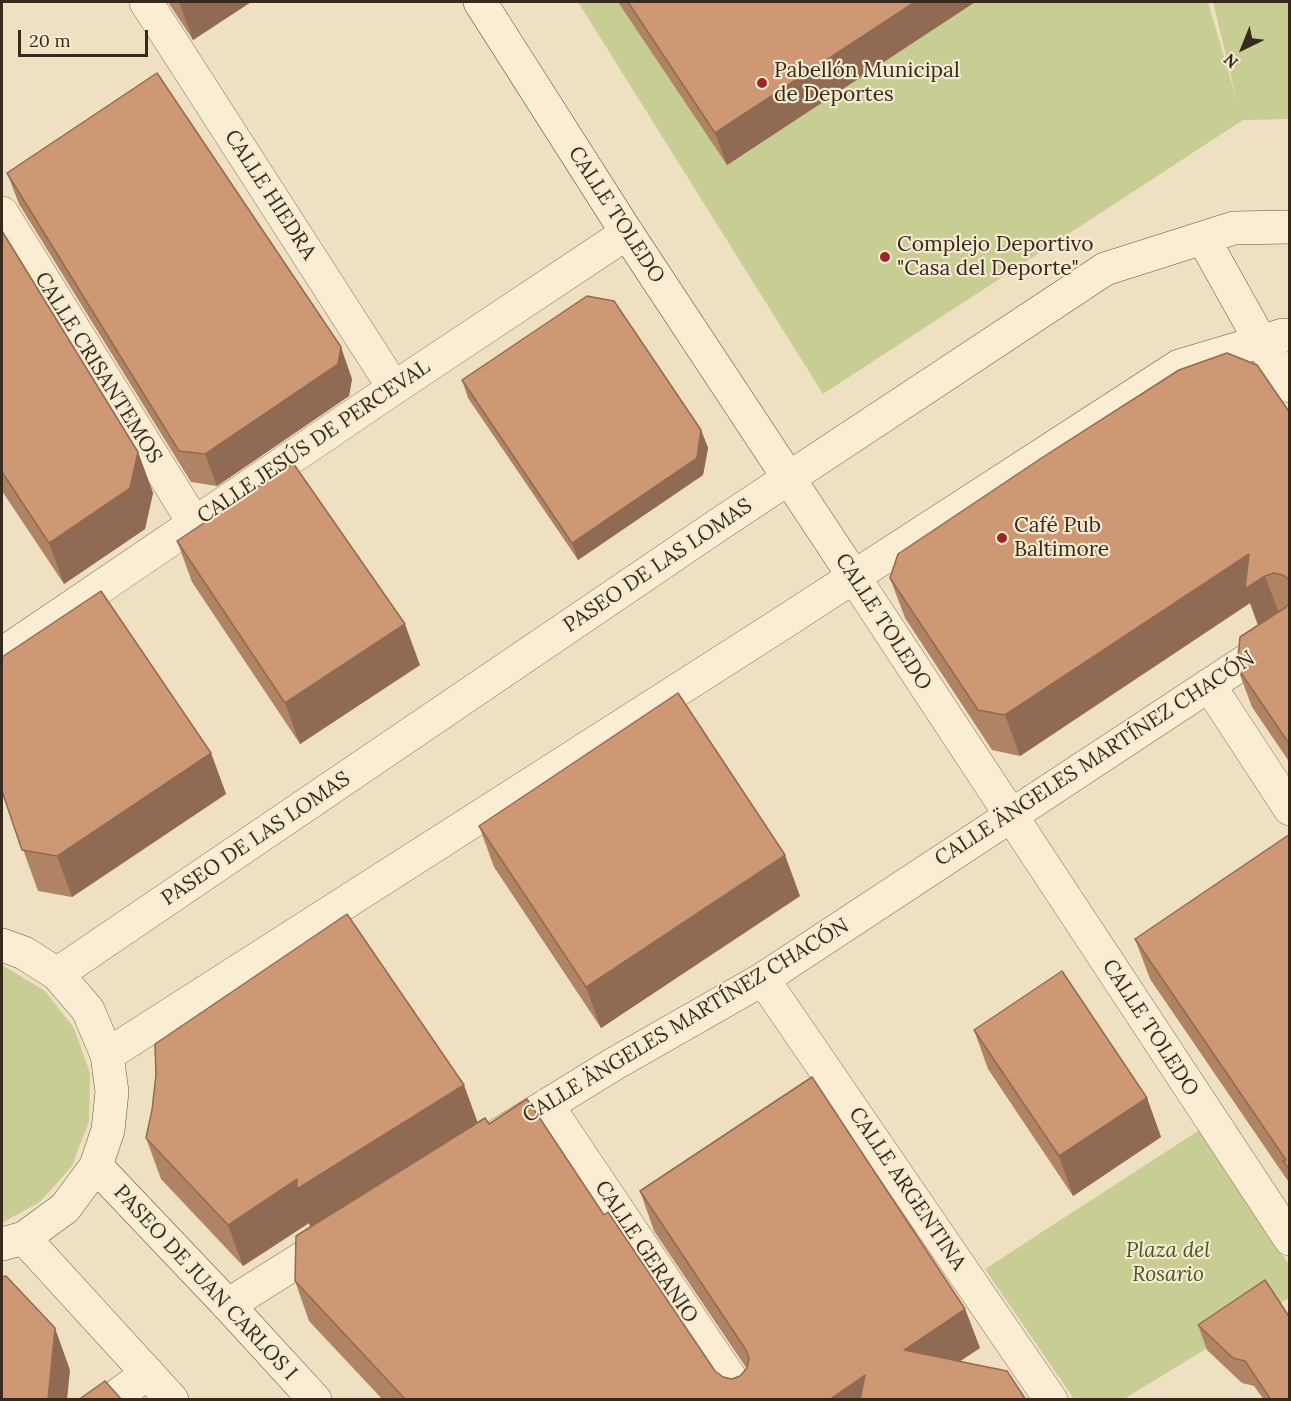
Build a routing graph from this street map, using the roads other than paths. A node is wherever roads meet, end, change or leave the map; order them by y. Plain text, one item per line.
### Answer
1 (146, 2) edge
2 (480, 2) edge
3 (2, 213) edge
4 (1290, 227) edge
5 (627, 233) junction
6 (1203, 238) junction
7 (1275, 338) edge
8 (1290, 386) edge
9 (394, 388) junction
10 (789, 479) junction
11 (194, 523) junction
12 (854, 577) junction
13 (1290, 632) edge
14 (2, 654) edge
15 (1209, 685) junction
16 (1290, 809) edge
17 (1009, 815) junction
18 (2, 945) edge
19 (57, 974) junction
20 (763, 979) junction
21 (107, 1054) junction
22 (547, 1105) junction
23 (467, 1155) edge
24 (96, 1166) junction
25 (358, 1223) edge
26 (1290, 1239) edge
27 (13, 1241) edge
28 (228, 1305) junction
29 (148, 1373) junction
30 (111, 1400) edge
31 (172, 1400) edge
32 (315, 1400) edge
33 (746, 1400) edge
34 (1051, 1400) edge

1 - 9 street, CALLE HIEDRA
2 - 5 street, CALLE TOLEDO
3 - 11 street, CALLE CRISANTEMOS
4 - 6 street, PASEO DE LAS LOMAS
5 - 9 street, CALLE JESÚS DE PERCEVAL
5 - 10 street, CALLE TOLEDO
6 - 7 street
6 - 10 street, PASEO DE LAS LOMAS
7 - 8 street
7 - 12 street
9 - 11 street, CALLE JESÚS DE PERCEVAL
10 - 12 street, CALLE TOLEDO
10 - 19 street, PASEO DE LAS LOMAS
11 - 14 street, CALLE JESÚS DE PERCEVAL
12 - 17 street, CALLE TOLEDO
12 - 21 street
13 - 15 street, CALLE ÄNGELES MARTÍNEZ CHACÓN
15 - 16 street
15 - 17 street, CALLE ÄNGELES MARTÍNEZ CHACÓN
17 - 20 street, CALLE ÄNGELES MARTÍNEZ CHACÓN
17 - 26 street, CALLE TOLEDO
18 - 19 street
19 - 21 street
20 - 22 street, CALLE ÄNGELES MARTÍNEZ CHACÓN
20 - 34 street, CALLE ARGENTINA
21 - 24 street
22 - 23 street, CALLE ÄNGELES MARTÍNEZ CHACÓN
22 - 33 street, CALLE GERANIO
24 - 27 street
24 - 28 street, PASEO DE JUAN CARLOS I
25 - 28 street
27 - 29 street
28 - 32 street, PASEO DE JUAN CARLOS I
29 - 30 street
29 - 31 street

